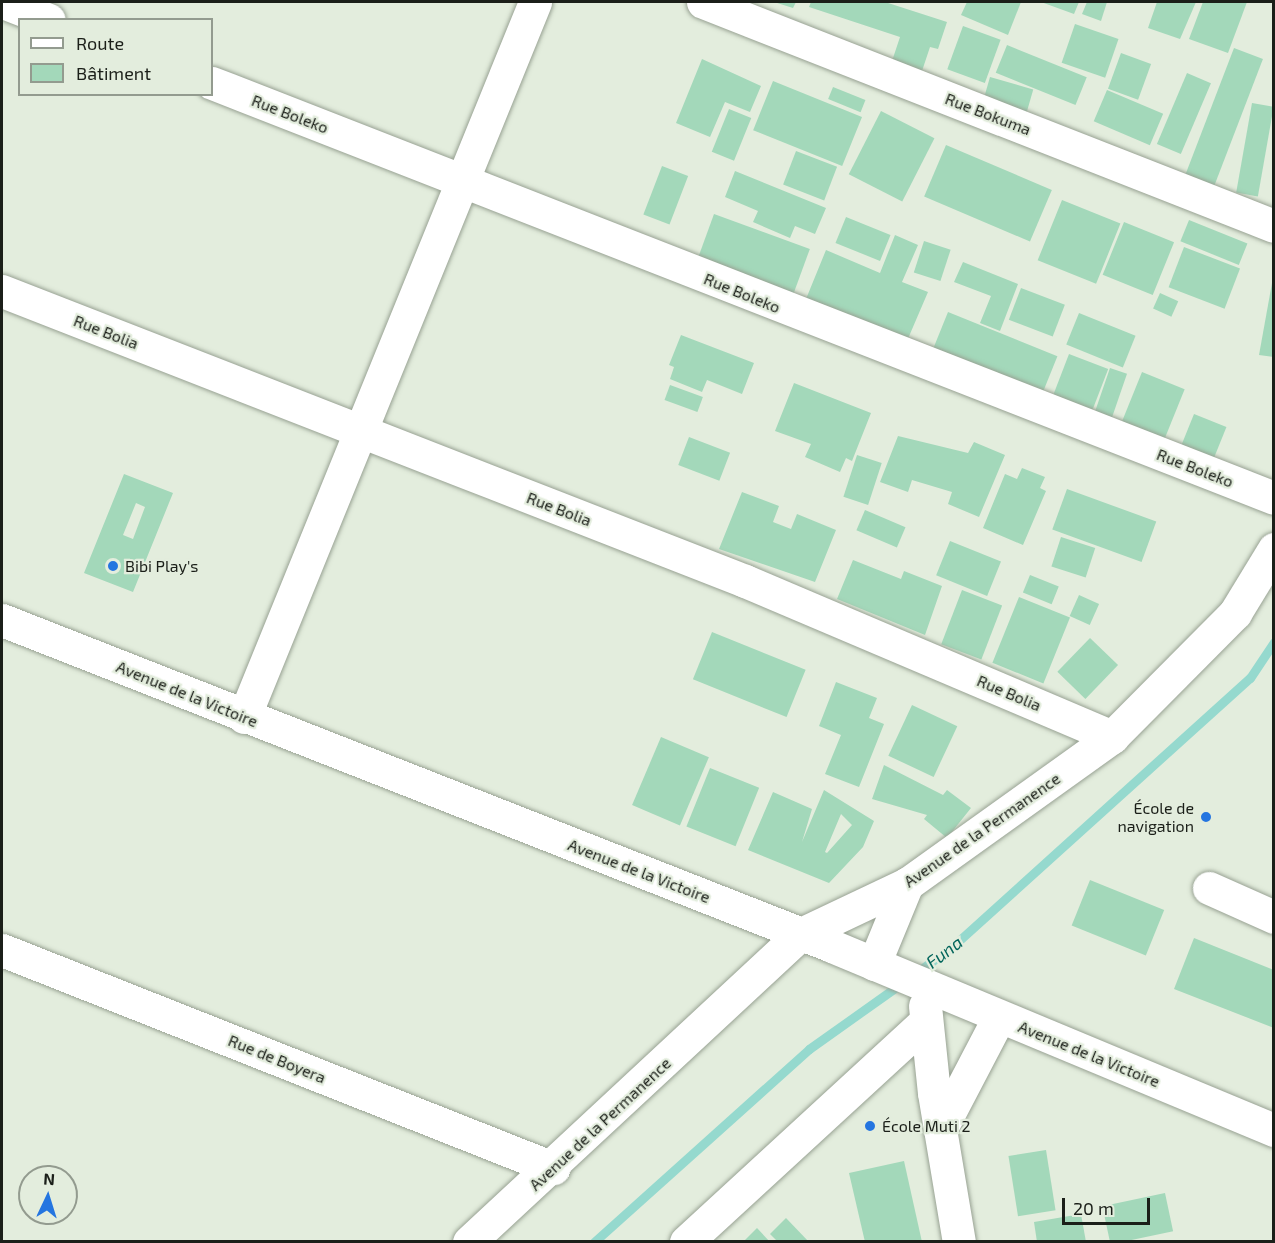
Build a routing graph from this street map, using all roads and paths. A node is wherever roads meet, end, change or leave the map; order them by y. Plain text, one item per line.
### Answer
1 (3, 2) edge
2 (535, 2) edge
3 (703, 2) edge
4 (44, 18) edge
5 (213, 83) edge
6 (459, 180) junction
7 (1274, 226) edge
8 (2, 291) edge
9 (357, 430) junction
10 (1274, 498) edge
11 (1274, 549) edge
12 (2, 620) edge
13 (244, 717) junction
14 (1113, 736) junction
15 (907, 884) junction
16 (1209, 888) dead end
17 (1274, 917) edge
18 (801, 934) junction
19 (2, 950) edge
20 (901, 977) junction
21 (999, 1017) junction
22 (925, 1022) junction
23 (940, 1130) junction
24 (1274, 1130) edge
25 (554, 1168) junction
26 (469, 1242) edge
27 (686, 1242) edge
28 (959, 1242) edge

1 - 4 street
2 - 6 street
3 - 7 street, Rue Bokuma
5 - 6 street, Rue Boleko
6 - 9 street
6 - 10 street, Rue Boleko
8 - 9 street, Rue Bolia
9 - 13 street
9 - 14 street, Rue Bolia
11 - 14 street, Avenue de la Permanence
12 - 13 street, Avenue de la Victoire
13 - 18 street, Avenue de la Victoire
14 - 15 street, Avenue de la Permanence
15 - 18 street, Avenue de la Permanence
15 - 20 street
16 - 17 street
18 - 20 street, Avenue de la Victoire
18 - 25 street, Avenue de la Permanence
19 - 25 street, Rue de Boyera
20 - 21 street, Avenue de la Victoire
20 - 22 street
21 - 23 street
21 - 24 street, Avenue de la Victoire
22 - 23 street
22 - 27 street
23 - 28 street
25 - 26 street, Avenue de la Permanence

